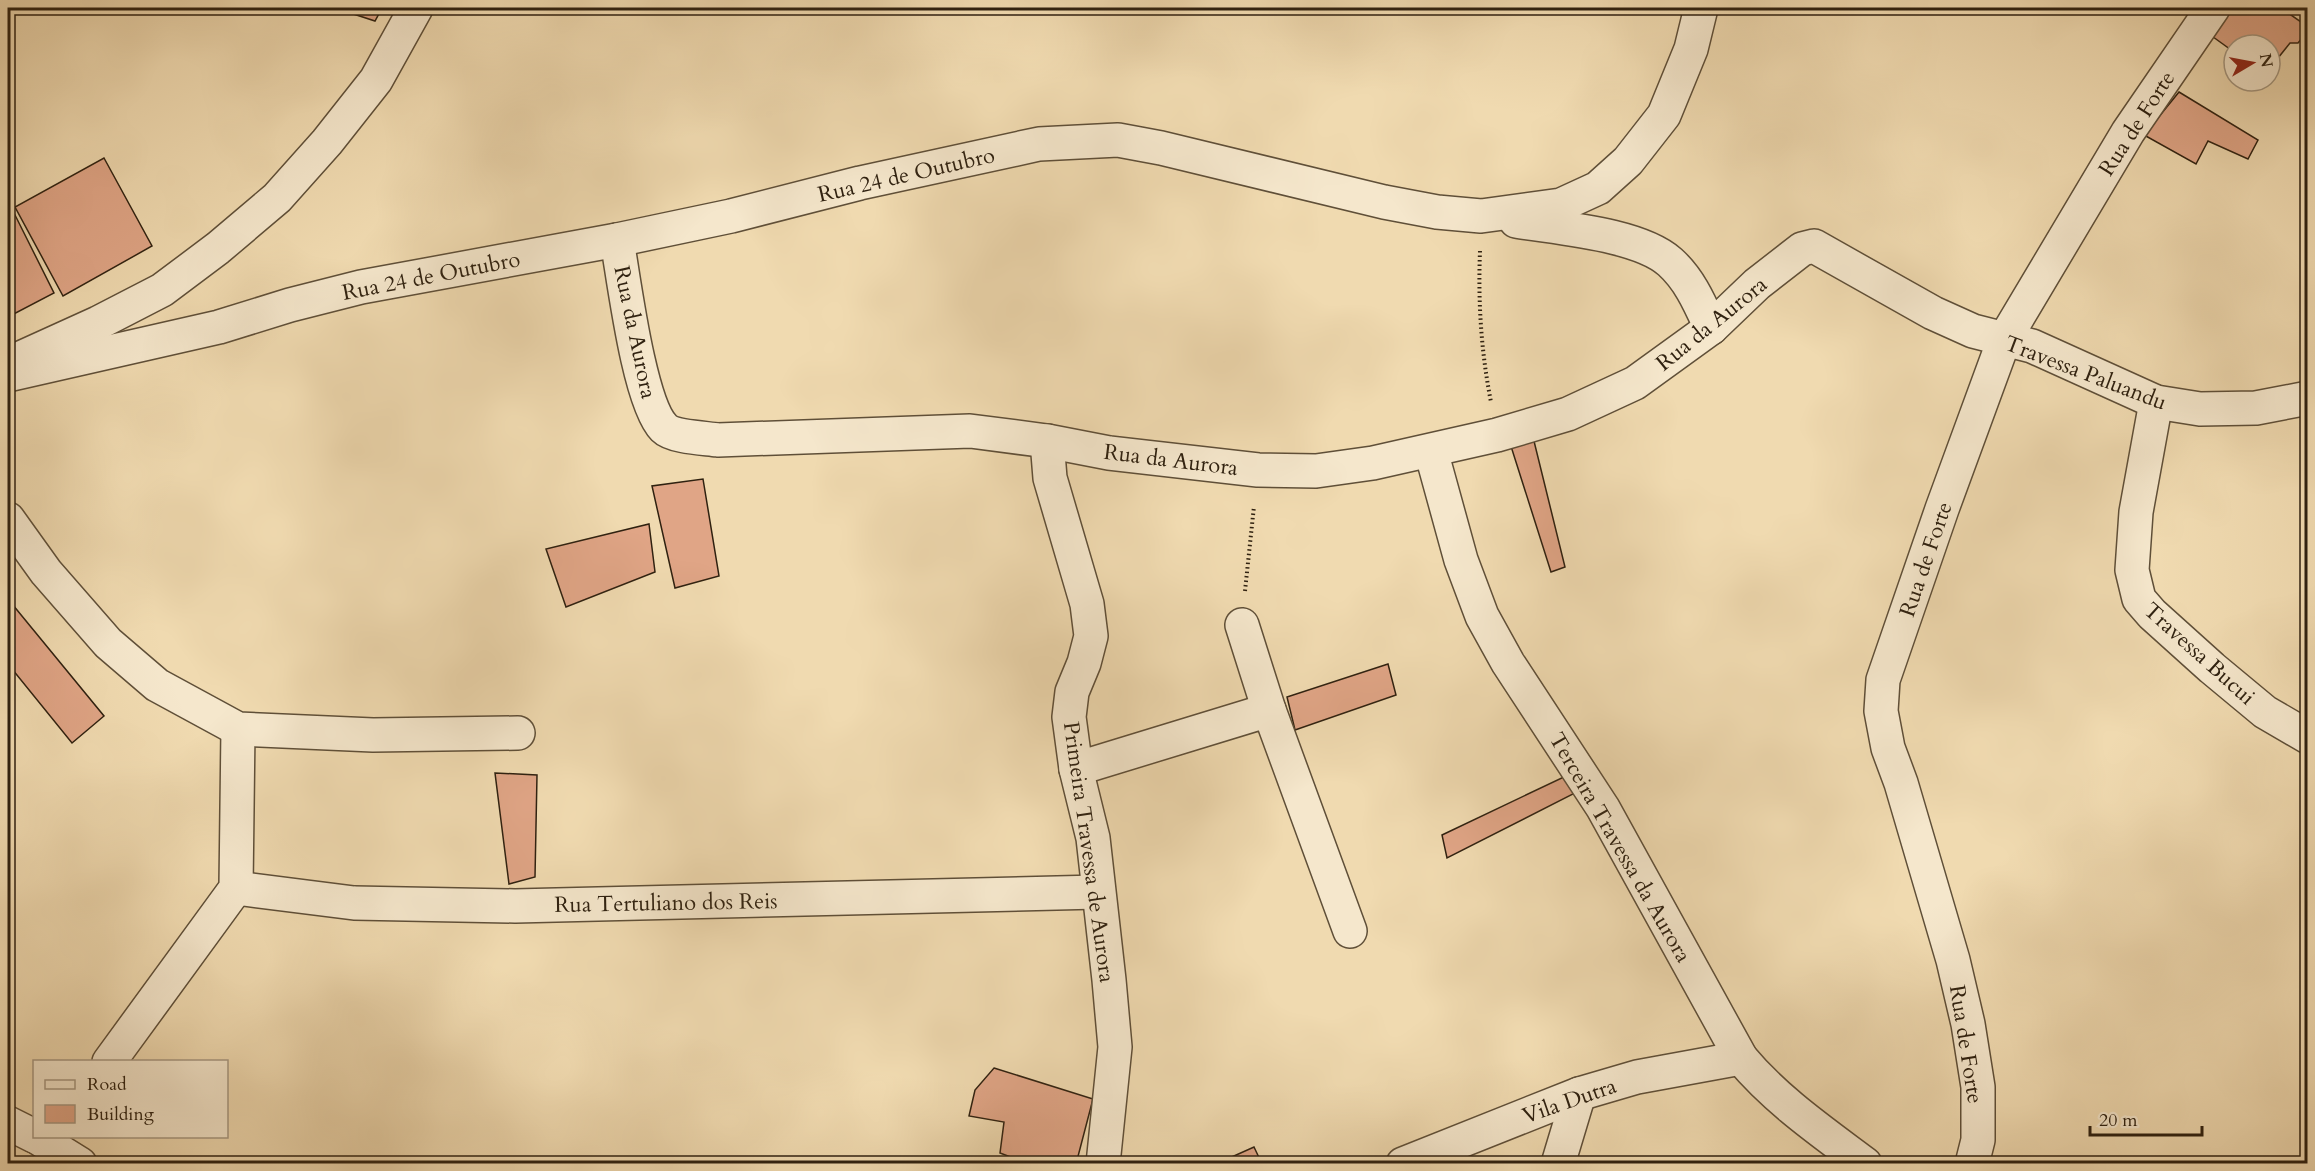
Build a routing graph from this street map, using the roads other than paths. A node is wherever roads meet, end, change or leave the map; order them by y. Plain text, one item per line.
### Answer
1 (416, 8) edge
2 (1701, 8) edge
3 (2213, 8) edge
4 (1481, 216) junction
5 (617, 240) junction
6 (1814, 246) joint
7 (1711, 328) junction
8 (2004, 340) junction
9 (8, 364) edge
10 (8, 375) edge
11 (2307, 398) edge
12 (2156, 402) junction
13 (1047, 441) junction
14 (1431, 451) junction
15 (8, 519) edge
16 (1242, 625) road end
17 (1269, 710) junction
18 (238, 729) junction
19 (518, 733) dead end
20 (2307, 737) edge
21 (1076, 769) junction
22 (236, 888) junction
23 (1098, 892) junction
24 (1350, 931) dead end
25 (1741, 1058) junction
26 (109, 1060) edge
27 (1579, 1094) junction
28 (8, 1123) edge
29 (33, 1134) edge
30 (43, 1138) edge
31 (80, 1164) edge
32 (1102, 1164) edge
33 (1403, 1164) edge
34 (1558, 1164) edge
35 (1865, 1164) edge
36 (1972, 1164) edge

1 - 9 street
2 - 4 street, Rua 24 de Outubro
3 - 8 street, Rua de Forte
4 - 5 street, Rua 24 de Outubro
4 - 7 street
5 - 10 street, Rua 24 de Outubro
5 - 13 street, Rua da Aurora
6 - 7 street, Rua da Aurora
6 - 8 street, Travessa Paluandu
7 - 14 street, Rua da Aurora
8 - 12 street, Travessa Paluandu
8 - 36 street, Rua de Forte
11 - 12 street, Travessa Paluandu
12 - 20 street, Travessa Bucui
13 - 14 street, Rua da Aurora
13 - 21 street, Primeira Travessa de Aurora
14 - 25 street, Terceira Travessa da Aurora
15 - 18 street
16 - 17 street
17 - 21 street
17 - 24 street
18 - 19 street
18 - 22 street
21 - 23 street, Primeira Travessa de Aurora
22 - 23 street, Rua Tertuliano dos Reis
22 - 26 street
23 - 32 street, Primeira Travessa de Aurora
25 - 27 street, Vila Dutra
25 - 35 street, Terceira Travessa da Aurora
27 - 33 street, Vila Dutra
27 - 34 street
28 - 29 street
30 - 31 street

